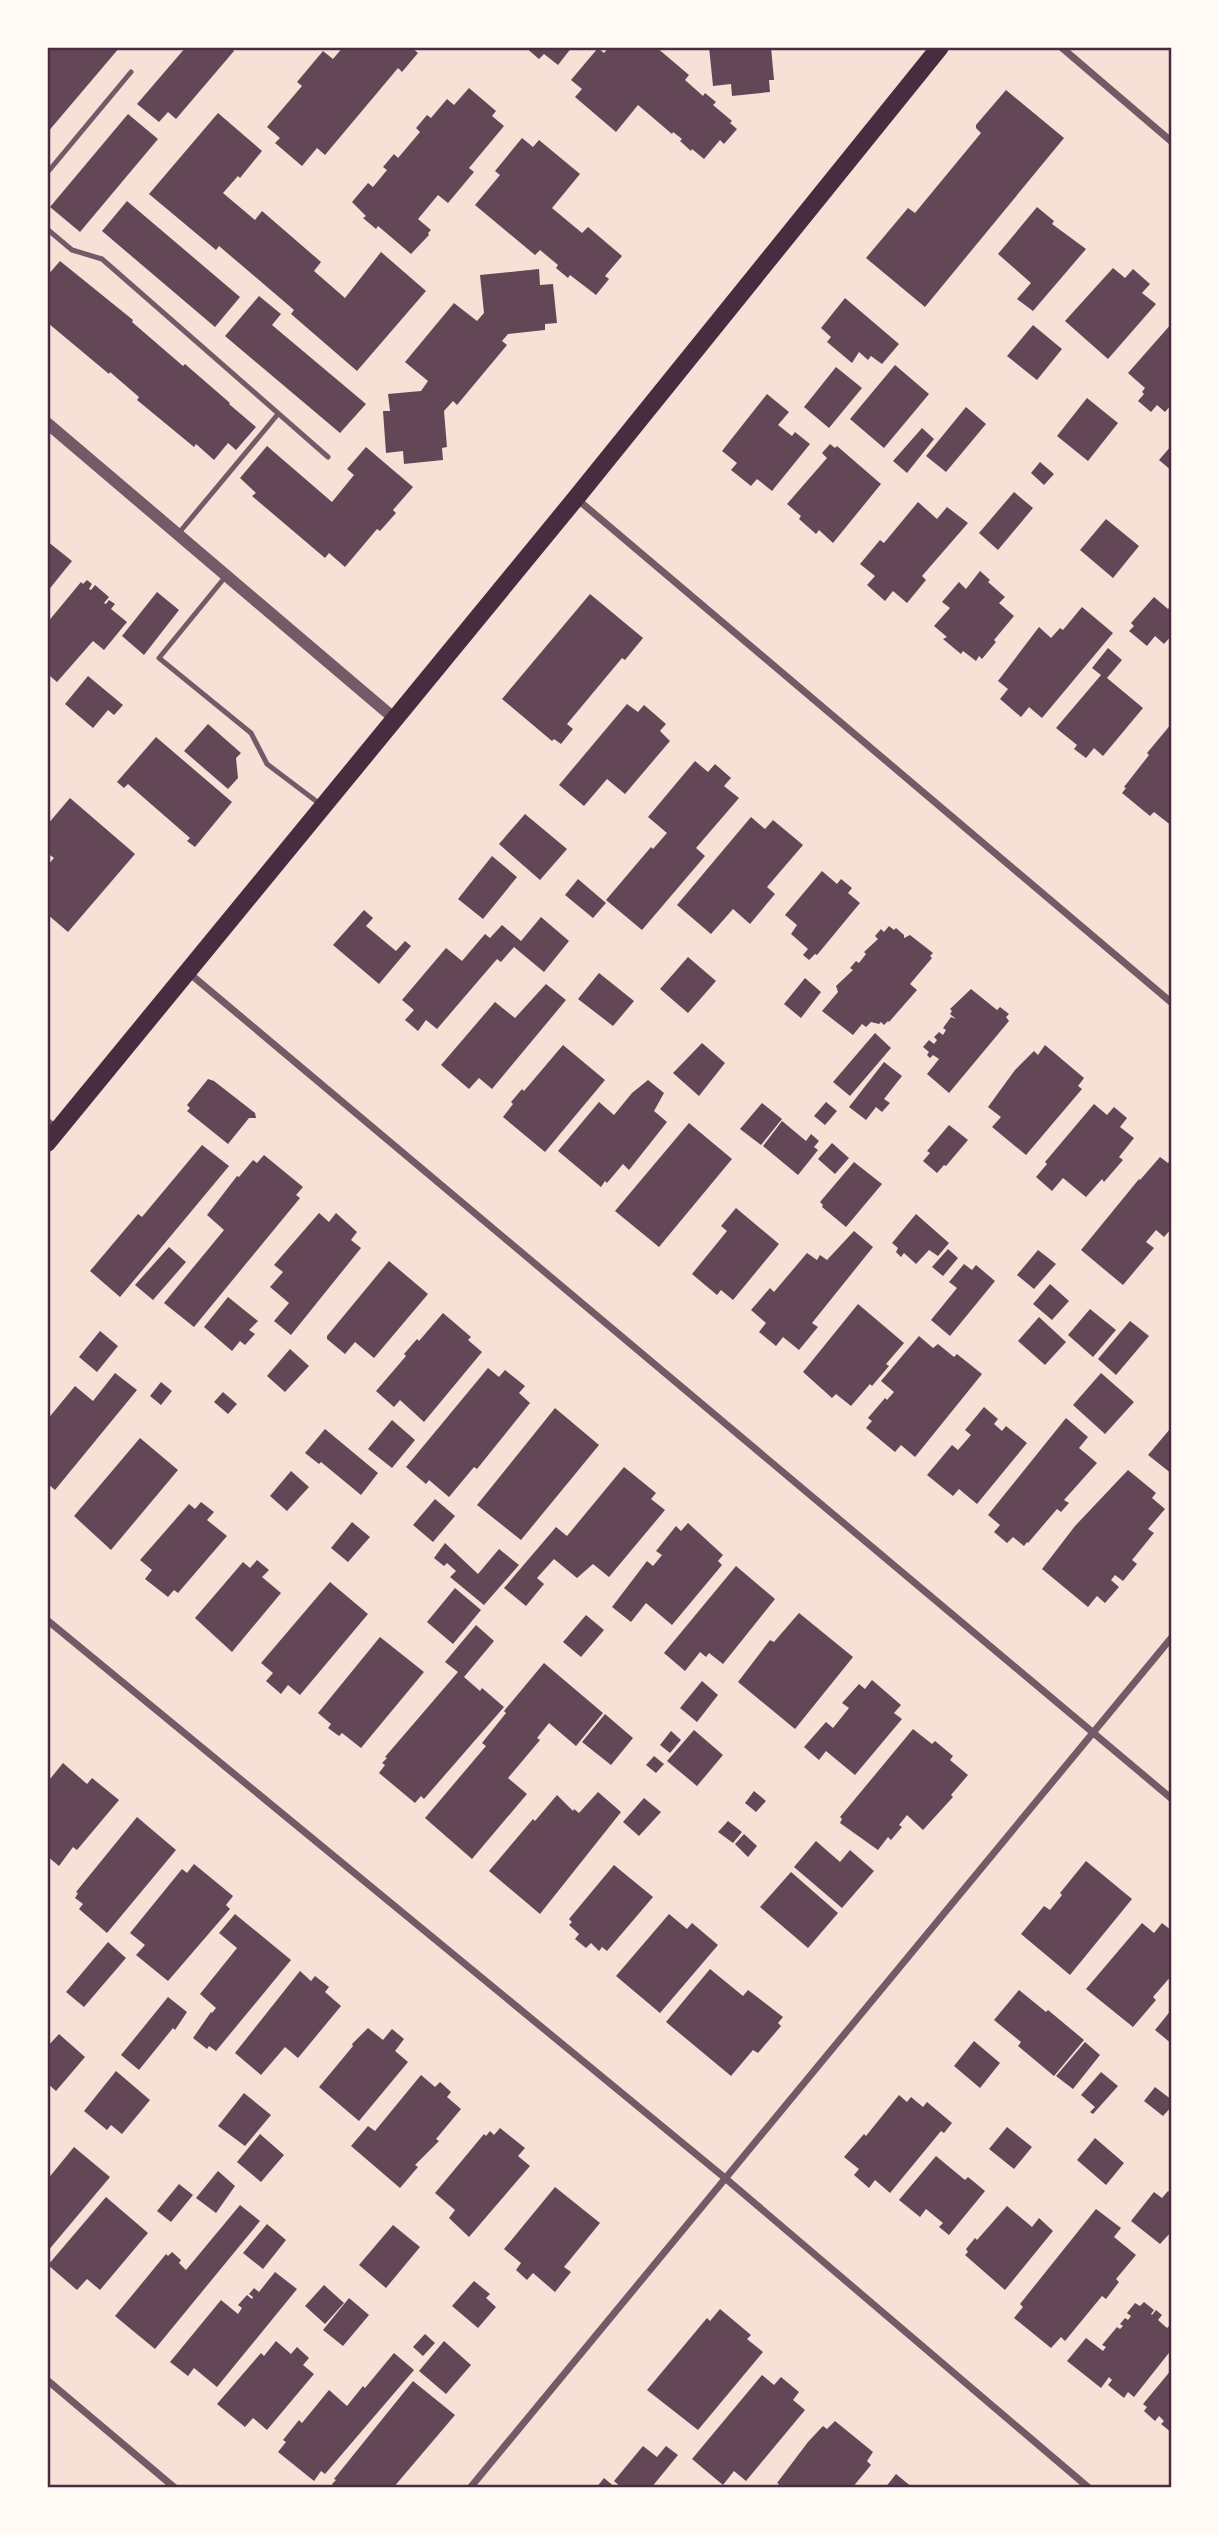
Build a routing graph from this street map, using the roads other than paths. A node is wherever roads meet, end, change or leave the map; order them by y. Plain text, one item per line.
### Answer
1 (940, 47) edge
2 (1060, 47) edge
3 (131, 72) dead end
4 (1172, 142) edge
5 (47, 173) edge
6 (47, 229) edge
7 (278, 414) junction
8 (47, 424) edge
9 (328, 457) dead end
10 (576, 498) junction
11 (178, 534) junction
12 (226, 576) junction
13 (395, 719) junction
14 (322, 806) junction
15 (187, 971) junction
16 (1172, 1003) edge
17 (51, 1131) edge
18 (47, 1620) edge
19 (1172, 1637) edge
20 (1093, 1732) junction
21 (1172, 1799) edge
22 (725, 2178) junction
23 (47, 2380) edge
24 (175, 2488) edge
25 (470, 2488) edge
26 (1089, 2488) edge

1 - 10 main road
2 - 4 street
3 - 5 lane
6 - 7 lane
7 - 9 lane
7 - 11 lane
8 - 11 street
10 - 13 main road
10 - 16 street
11 - 12 street
12 - 13 street
12 - 14 lane
13 - 14 main road
14 - 15 main road
15 - 17 main road
15 - 20 street
18 - 22 street
19 - 20 street
20 - 21 street
20 - 22 street
22 - 25 street
22 - 26 street
23 - 24 street

